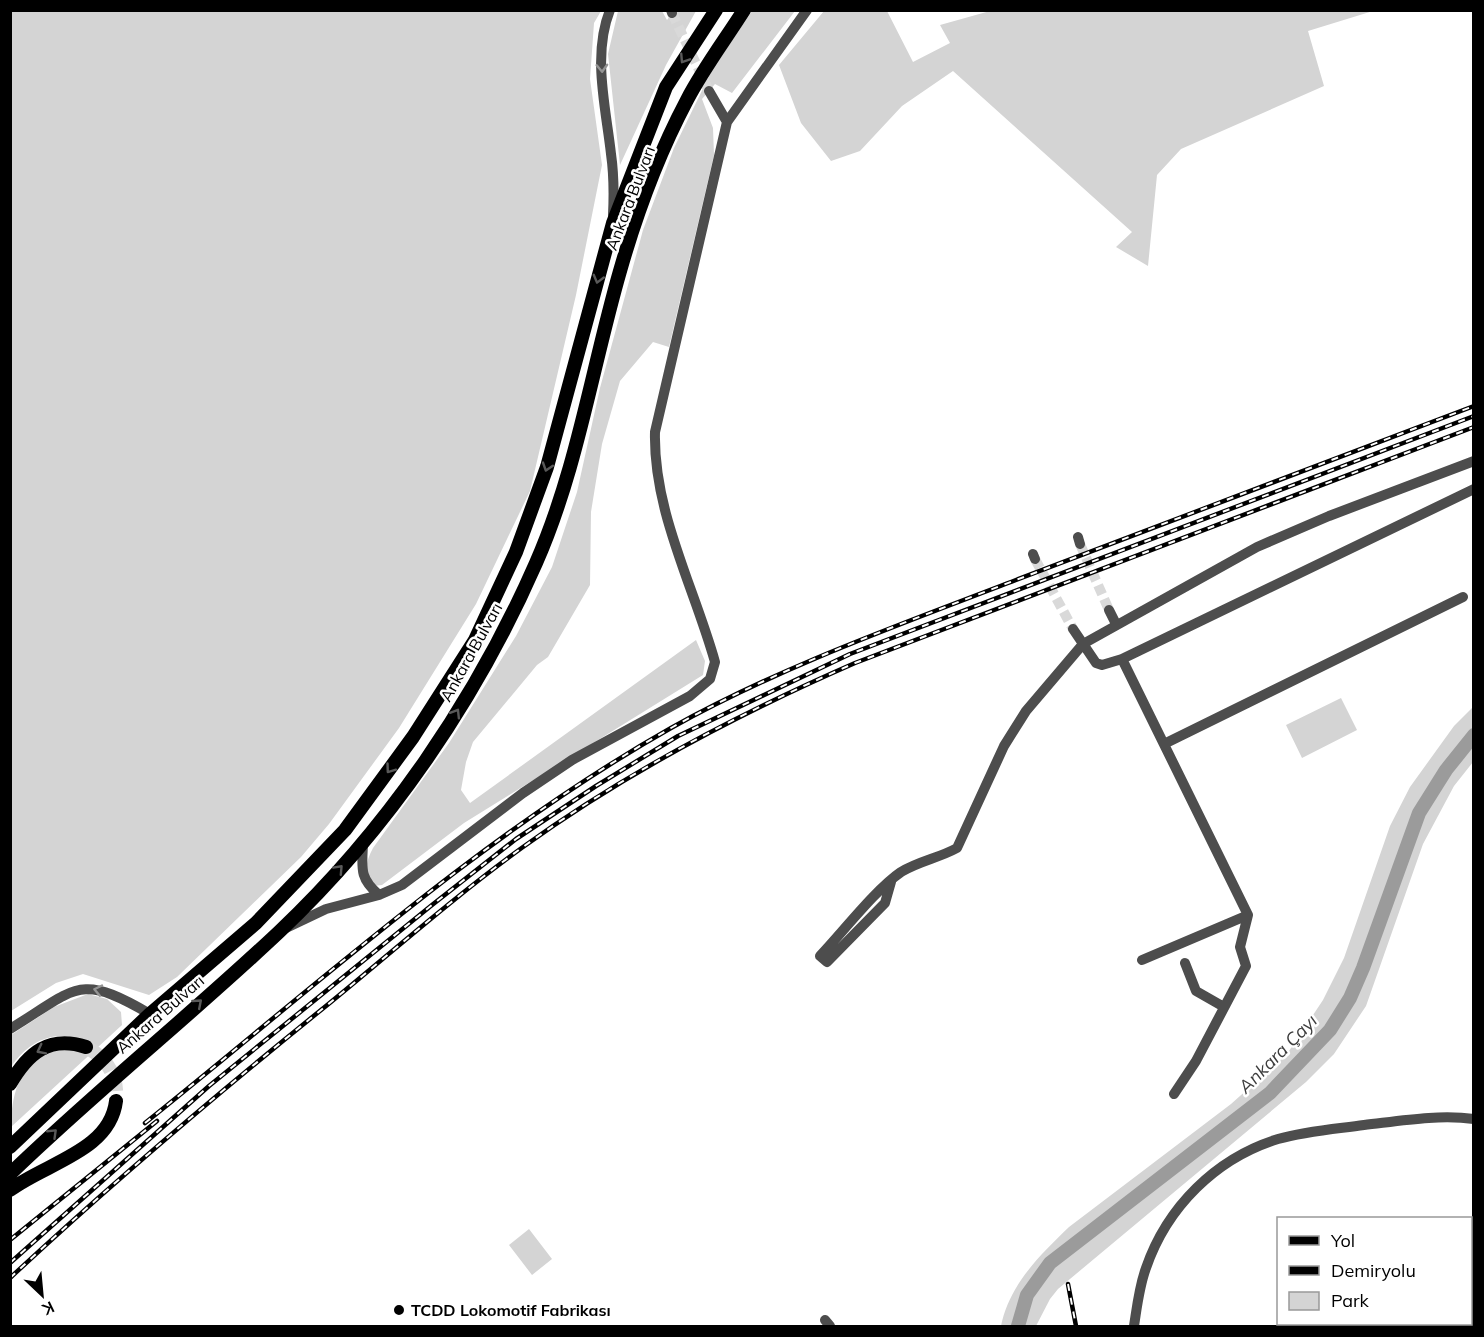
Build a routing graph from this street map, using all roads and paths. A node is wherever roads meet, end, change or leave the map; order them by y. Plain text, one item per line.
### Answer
1 (610, 10) edge
2 (716, 10) edge
3 (744, 10) edge
4 (807, 10) edge
5 (709, 91) tunnel mouth
6 (727, 122) junction
7 (613, 223) junction
8 (1473, 461) edge
9 (1473, 489) edge
10 (1463, 597) dead end
11 (1109, 610) tunnel mouth
12 (1116, 624) junction
13 (1074, 629) tunnel mouth
14 (1083, 644) junction
15 (1122, 659) junction
16 (1164, 744) junction
17 (363, 844) junction
18 (891, 882) junction
19 (379, 895) junction
20 (1248, 915) junction
21 (280, 931) junction
22 (1142, 960) dead end
23 (1185, 963) dead end
24 (1224, 1007) junction
25 (150, 1014) junction
26 (10, 1029) edge
27 (86, 1047) tunnel mouth
28 (10, 1084) edge
29 (1174, 1094) dead end
30 (116, 1101) tunnel mouth
31 (1473, 1119) edge
32 (10, 1147) edge
33 (10, 1174) edge
34 (10, 1190) edge
35 (1134, 1326) edge

1 -> 7 street
2 -> 7 main road, Ankara Bulvarı
17 -> 3 main road, Ankara Bulvarı
4 - 6 street
5 - 6 street
6 - 19 street
7 -> 25 main road, Ankara Bulvarı
8 - 12 street
9 - 15 street
10 - 16 street
11 - 12 street
12 - 14 street
13 - 14 street
14 - 15 street
14 - 18 street
15 - 16 street
16 - 20 street
17 - 19 street
21 -> 17 main road, Ankara Bulvarı
18 - 18 street
19 - 21 street
20 - 22 street
20 - 24 street
33 -> 21 main road, Ankara Bulvarı
23 - 24 street
24 - 29 street
25 -> 26 street
25 - 32 main road, Ankara Bulvarı
27 -> 28 main road
30 - 34 main road
31 - 35 street

